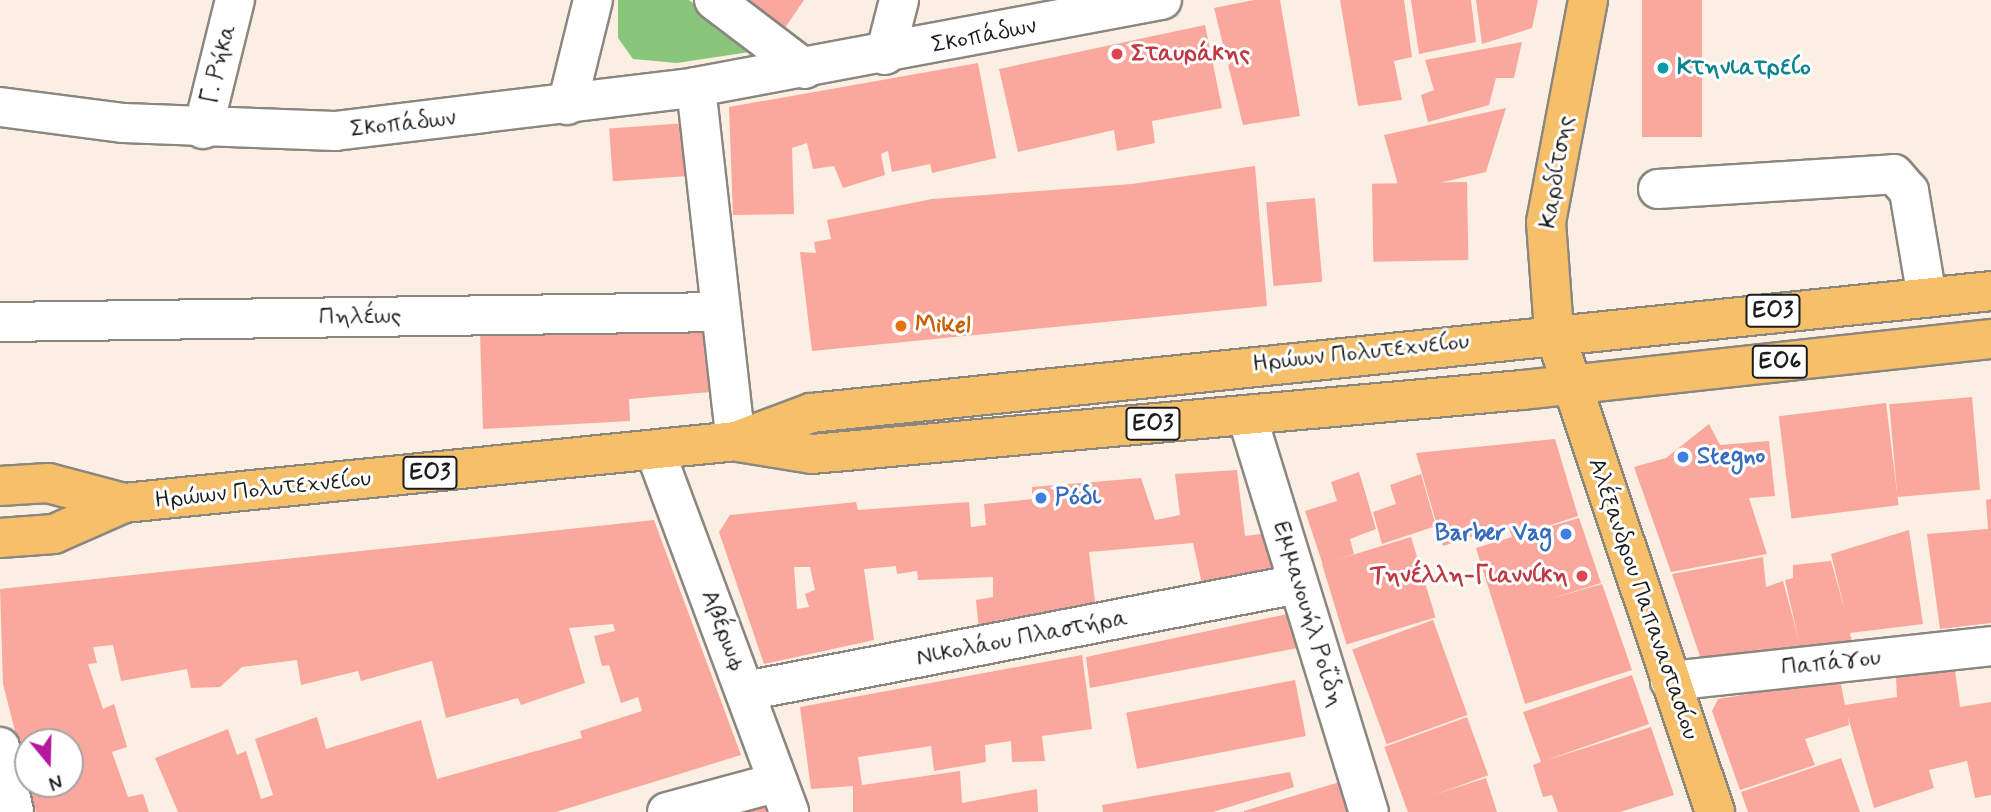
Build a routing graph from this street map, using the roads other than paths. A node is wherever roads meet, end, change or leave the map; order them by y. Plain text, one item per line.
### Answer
1 (236, 0) edge
2 (593, 0) edge
3 (714, 0) edge
4 (899, 0) edge
5 (1162, 0) edge
6 (1588, 0) edge
7 (885, 55) junction
8 (805, 69) junction
9 (696, 87) junction
10 (567, 105) junction
11 (0, 107) edge
12 (203, 129) junction
13 (1658, 190) dead end
14 (1991, 291) edge
15 (1927, 297) junction
16 (721, 312) junction
17 (0, 322) edge
18 (1555, 331) junction
19 (1991, 339) edge
20 (1570, 386) junction
21 (1247, 416) junction
22 (736, 441) junction
23 (654, 451) junction
24 (0, 486) edge
25 (124, 503) junction
26 (0, 538) edge
27 (1298, 584) junction
28 (1991, 646) edge
29 (1671, 681) junction
30 (746, 691) junction
31 (0, 747) edge
32 (783, 797) edge
33 (14, 812) edge
34 (667, 812) edge
35 (1369, 812) edge
36 (1715, 812) edge

1 - 12 street, Γ. Ρήκα
2 - 10 street
3 - 8 street
4 - 7 street
5 - 7 street, Σκοπάδων
6 - 18 main road, Καρδίτσης
7 - 8 street, Σκοπάδων
8 - 9 street, Σκοπάδων
9 - 10 street, Σκοπάδων
9 - 16 street
10 - 12 street, Σκοπάδων
11 - 12 street, Σκοπάδων
13 - 15 street
14 - 15 main road, Ηρώων Πολυτεχνείου / ΕΟ3
15 - 18 main road, Ηρώων Πολυτεχνείου / ΕΟ3
16 - 17 street, Πηλέως
16 - 22 street
18 - 20 main road, Καρδίτσης
18 - 22 main road, Ηρώων Πολυτεχνείου / ΕΟ3
19 - 20 main road, Ηρώων Πολυτεχνείου / ΕΟ6
20 - 21 main road, Ηρώων Πολυτεχνείου / ΕΟ3
20 - 29 main road, Αλέξανδρου Παπαναστασίου
21 - 22 main road, Ηρώων Πολυτεχνείου / ΕΟ3
21 - 27 street, Εμμανουήλ Ροΐδη
22 - 23 main road, Ηρώων Πολυτεχνείου / ΕΟ3
23 - 25 main road, Ηρώων Πολυτεχνείου / ΕΟ3
23 - 30 street, Αβέρωφ
24 - 25 main road, Ηρώων Πολυτεχνείου / ΕΟ3
25 - 26 main road, Ηρώων Πολυτεχνείου / ΕΟ3
27 - 30 street, Νικολάου Πλαστήρα
27 - 35 street, Εμμανουήλ Ροΐδη
28 - 29 street, Παπάγου
29 - 36 main road, Αλέξανδρου Παπαναστασίου
30 - 32 street, Αβέρωφ
31 - 33 street
32 - 34 street

